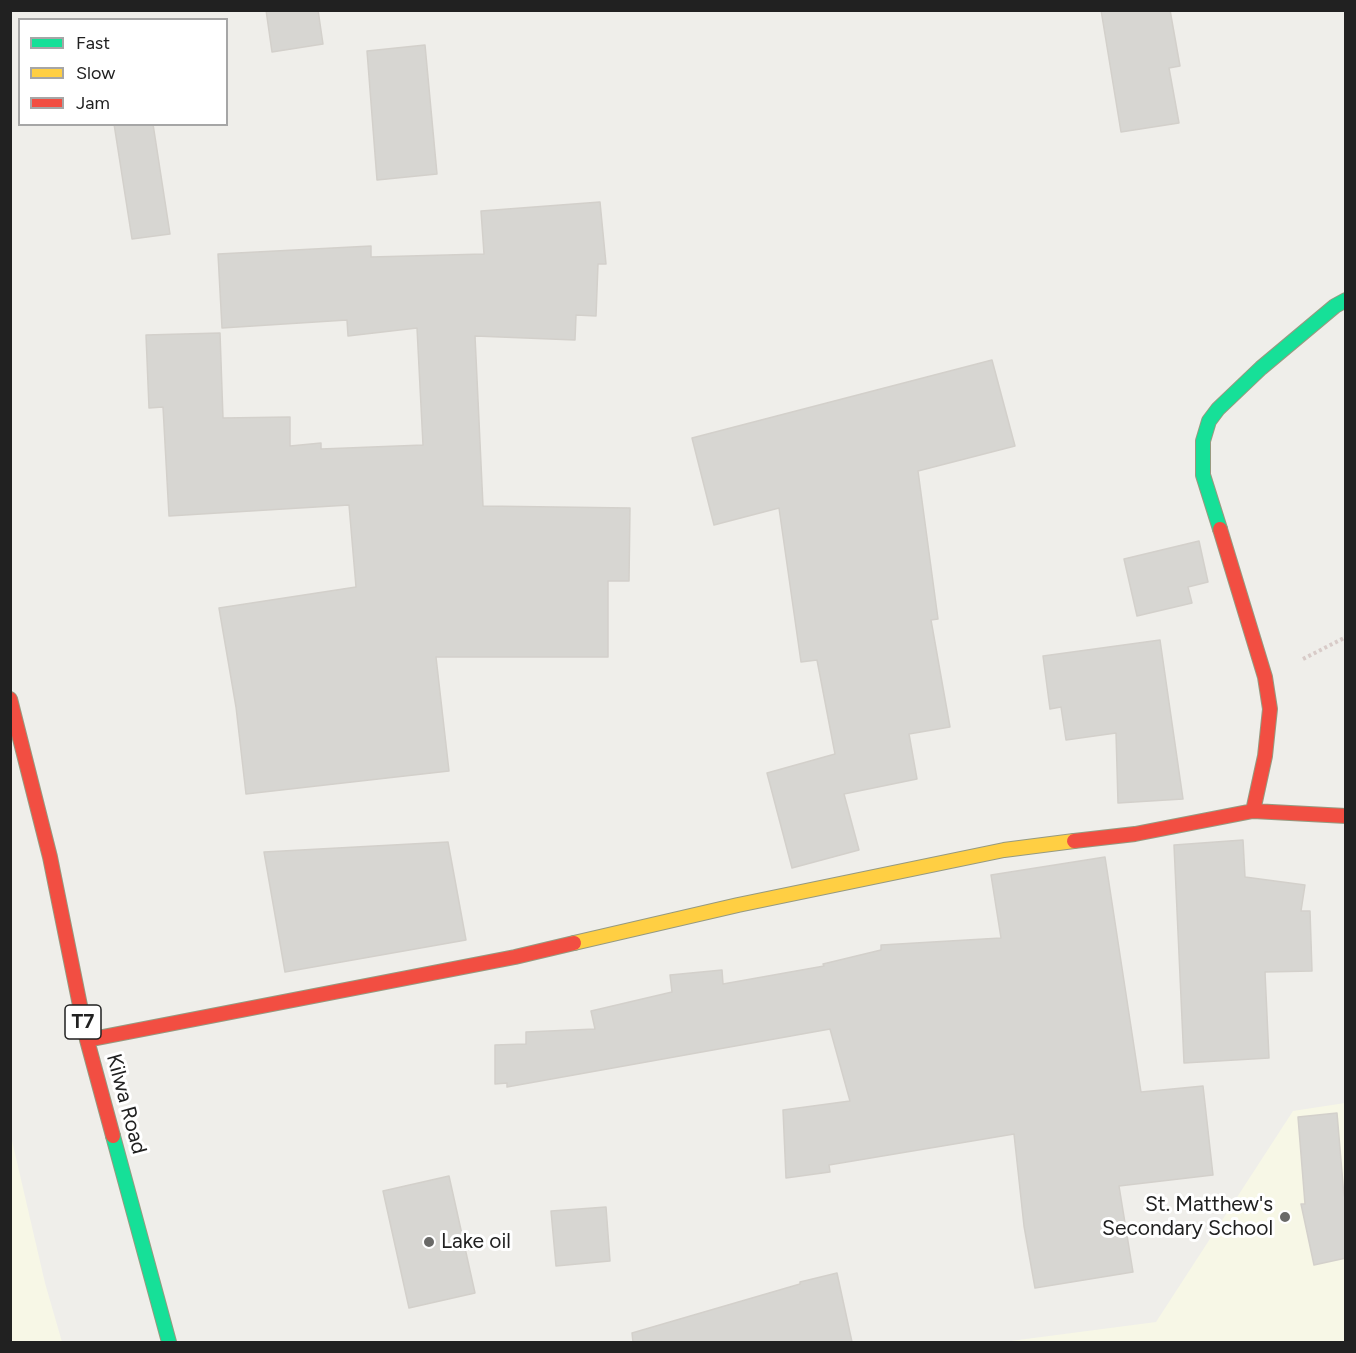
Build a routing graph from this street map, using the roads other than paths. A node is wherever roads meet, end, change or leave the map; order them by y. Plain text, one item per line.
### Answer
1 (1346, 300) edge
2 (10, 699) edge
3 (1253, 811) junction
4 (1346, 816) edge
5 (87, 1040) junction
6 (169, 1342) edge

1 - 3 main road
2 - 5 main road, Kilwa Road / T7
3 - 4 main road
3 - 5 main road
5 - 6 main road, Kilwa Road / T7

